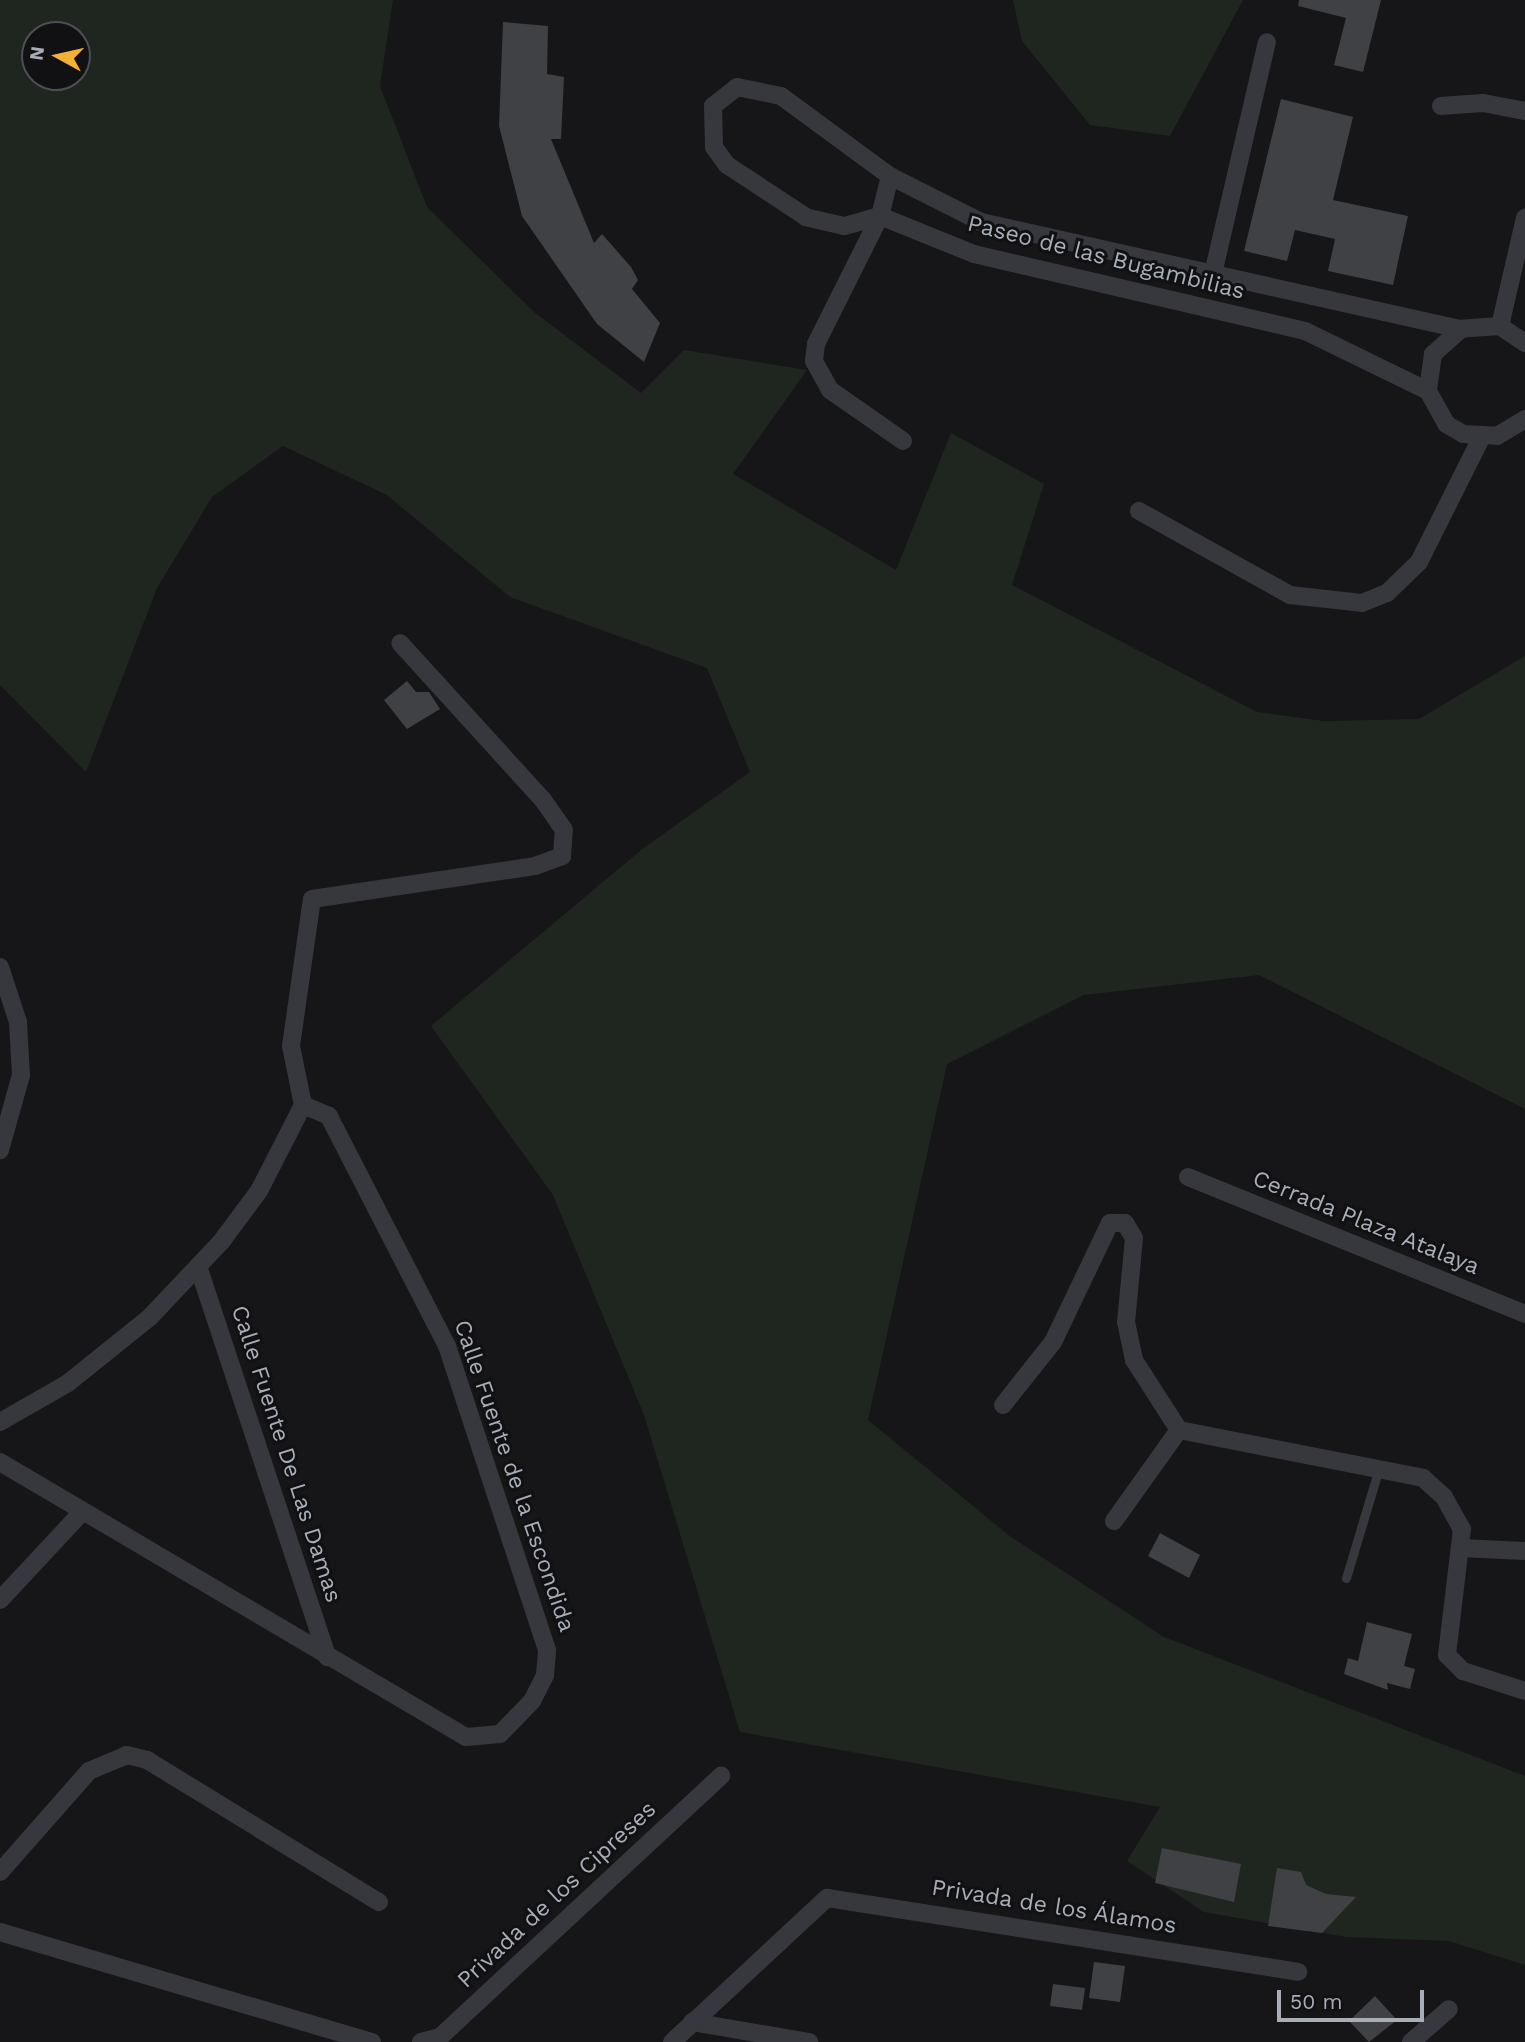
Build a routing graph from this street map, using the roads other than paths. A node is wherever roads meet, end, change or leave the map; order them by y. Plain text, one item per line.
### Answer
1 (1267, 42) dead end
2 (1441, 106) dead end
3 (1525, 111) edge
4 (890, 176) junction
5 (880, 216) junction
6 (1525, 218) edge
7 (1212, 278) junction
8 (1500, 326) junction
9 (1461, 329) junction
10 (1525, 343) edge
11 (1427, 391) junction
12 (1524, 421) edge
13 (1482, 438) junction
14 (903, 442) dead end
15 (1139, 511) dead end
16 (400, 643) dead end
17 (0, 967) edge
18 (303, 1105) junction
19 (0, 1150) edge
20 (1188, 1177) dead end
21 (198, 1266) junction
22 (1525, 1314) edge
23 (1003, 1405) dead end
24 (0, 1422) edge
25 (1180, 1430) junction
26 (0, 1462) edge
27 (1379, 1466) junction
28 (82, 1512) junction
29 (1114, 1521) dead end
30 (1461, 1548) junction
31 (1525, 1551) edge
32 (1346, 1578) dead end
33 (0, 1600) edge
34 (327, 1657) junction
35 (1525, 1691) edge
36 (722, 1776) dead end
37 (0, 1872) edge
38 (379, 1902) dead end
39 (0, 1932) edge
40 (1298, 1972) dead end
41 (1449, 2009) dead end
42 (692, 2022) junction
43 (372, 2042) edge
44 (421, 2042) edge
45 (671, 2042) edge
46 (809, 2042) edge
47 (1411, 2042) edge

1 - 7 street
2 - 3 street
4 - 5 street
4 - 5 street, Paseo de las Bugambilias
4 - 7 street, Paseo de las Bugambilias
5 - 11 street, Paseo de las Bugambilias
5 - 14 street
6 - 8 street
7 - 9 street, Paseo de las Bugambilias
8 - 9 street, Paseo de las Bugambilias
8 - 10 street
9 - 11 street
11 - 13 street
12 - 13 street
13 - 15 street
16 - 18 street
17 - 19 street
18 - 21 street
18 - 34 street, Calle Fuente de la Escondida
20 - 22 street, Cerrada Plaza Atalaya
21 - 24 street
21 - 34 street, Calle Fuente De Las Damas
23 - 25 street
25 - 27 street
25 - 29 street
26 - 28 street, Calle Fuente de la Escondida
27 - 30 street
27 - 32 lane
28 - 33 street
28 - 34 street, Calle Fuente de la Escondida
30 - 31 street
30 - 35 street
36 - 44 street, Privada de los Cipreses
37 - 38 street
39 - 43 street
40 - 42 street, Privada de los Álamos
41 - 47 street
42 - 45 street, Privada de los Álamos
42 - 46 street

